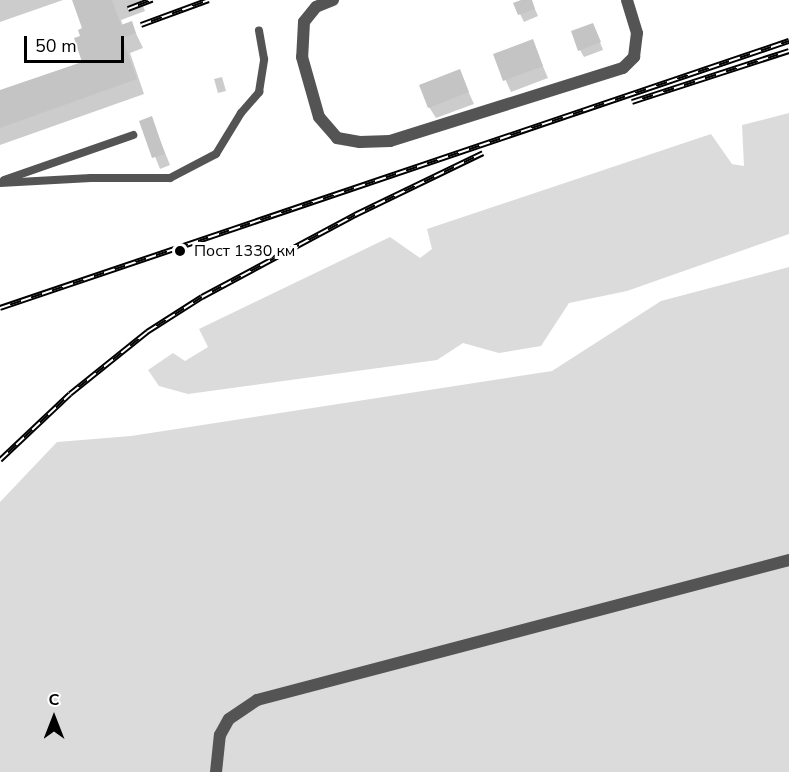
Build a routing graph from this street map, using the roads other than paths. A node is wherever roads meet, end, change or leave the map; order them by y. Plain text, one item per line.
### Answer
1 (333, 0) edge
2 (627, 0) edge
3 (259, 30) dead end
4 (133, 135) dead end
5 (0, 182) edge
6 (789, 560) edge
7 (216, 772) edge

1 - 2 street
3 - 5 lane
4 - 5 lane
6 - 7 street

